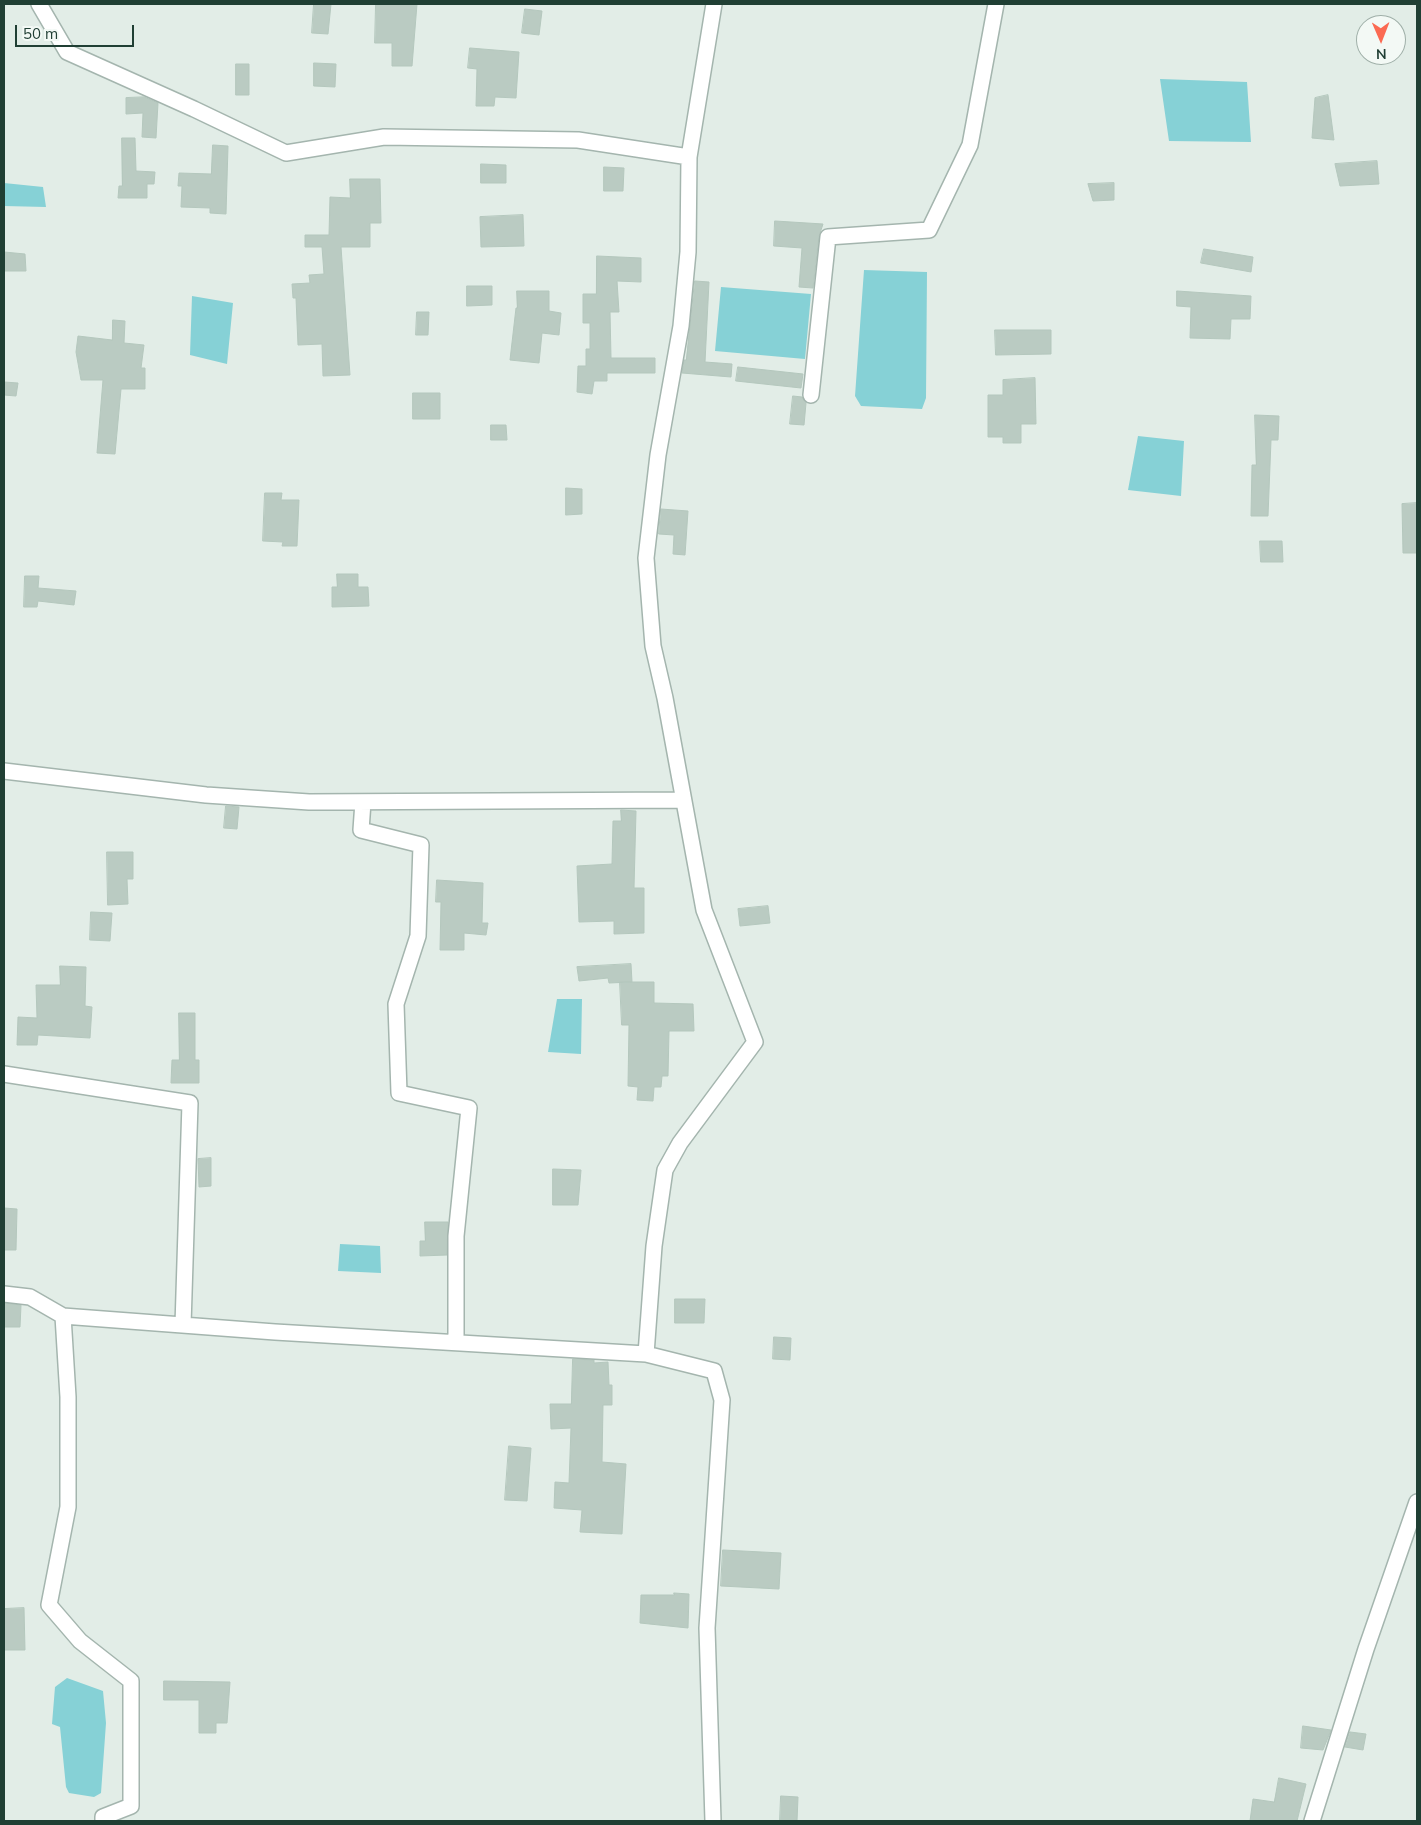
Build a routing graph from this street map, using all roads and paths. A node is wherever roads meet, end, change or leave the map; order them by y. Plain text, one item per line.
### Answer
1 (39, 4) edge
2 (714, 4) edge
3 (996, 4) edge
4 (689, 156) junction
5 (811, 395) dead end
6 (4, 771) edge
7 (683, 800) junction
8 (363, 802) junction
9 (4, 1074) edge
10 (4, 1294) edge
11 (63, 1316) junction
12 (183, 1325) junction
13 (456, 1342) junction
14 (646, 1354) junction
15 (1417, 1502) edge
16 (103, 1821) edge
17 (713, 1821) edge
18 (1312, 1821) edge

1 - 4 street
2 - 4 street
3 - 5 street
4 - 7 street
6 - 8 street
7 - 8 street
7 - 14 street
8 - 13 street
9 - 12 street
10 - 11 street
11 - 12 street
11 - 16 street
12 - 13 street
13 - 14 street
14 - 17 street
15 - 18 street

